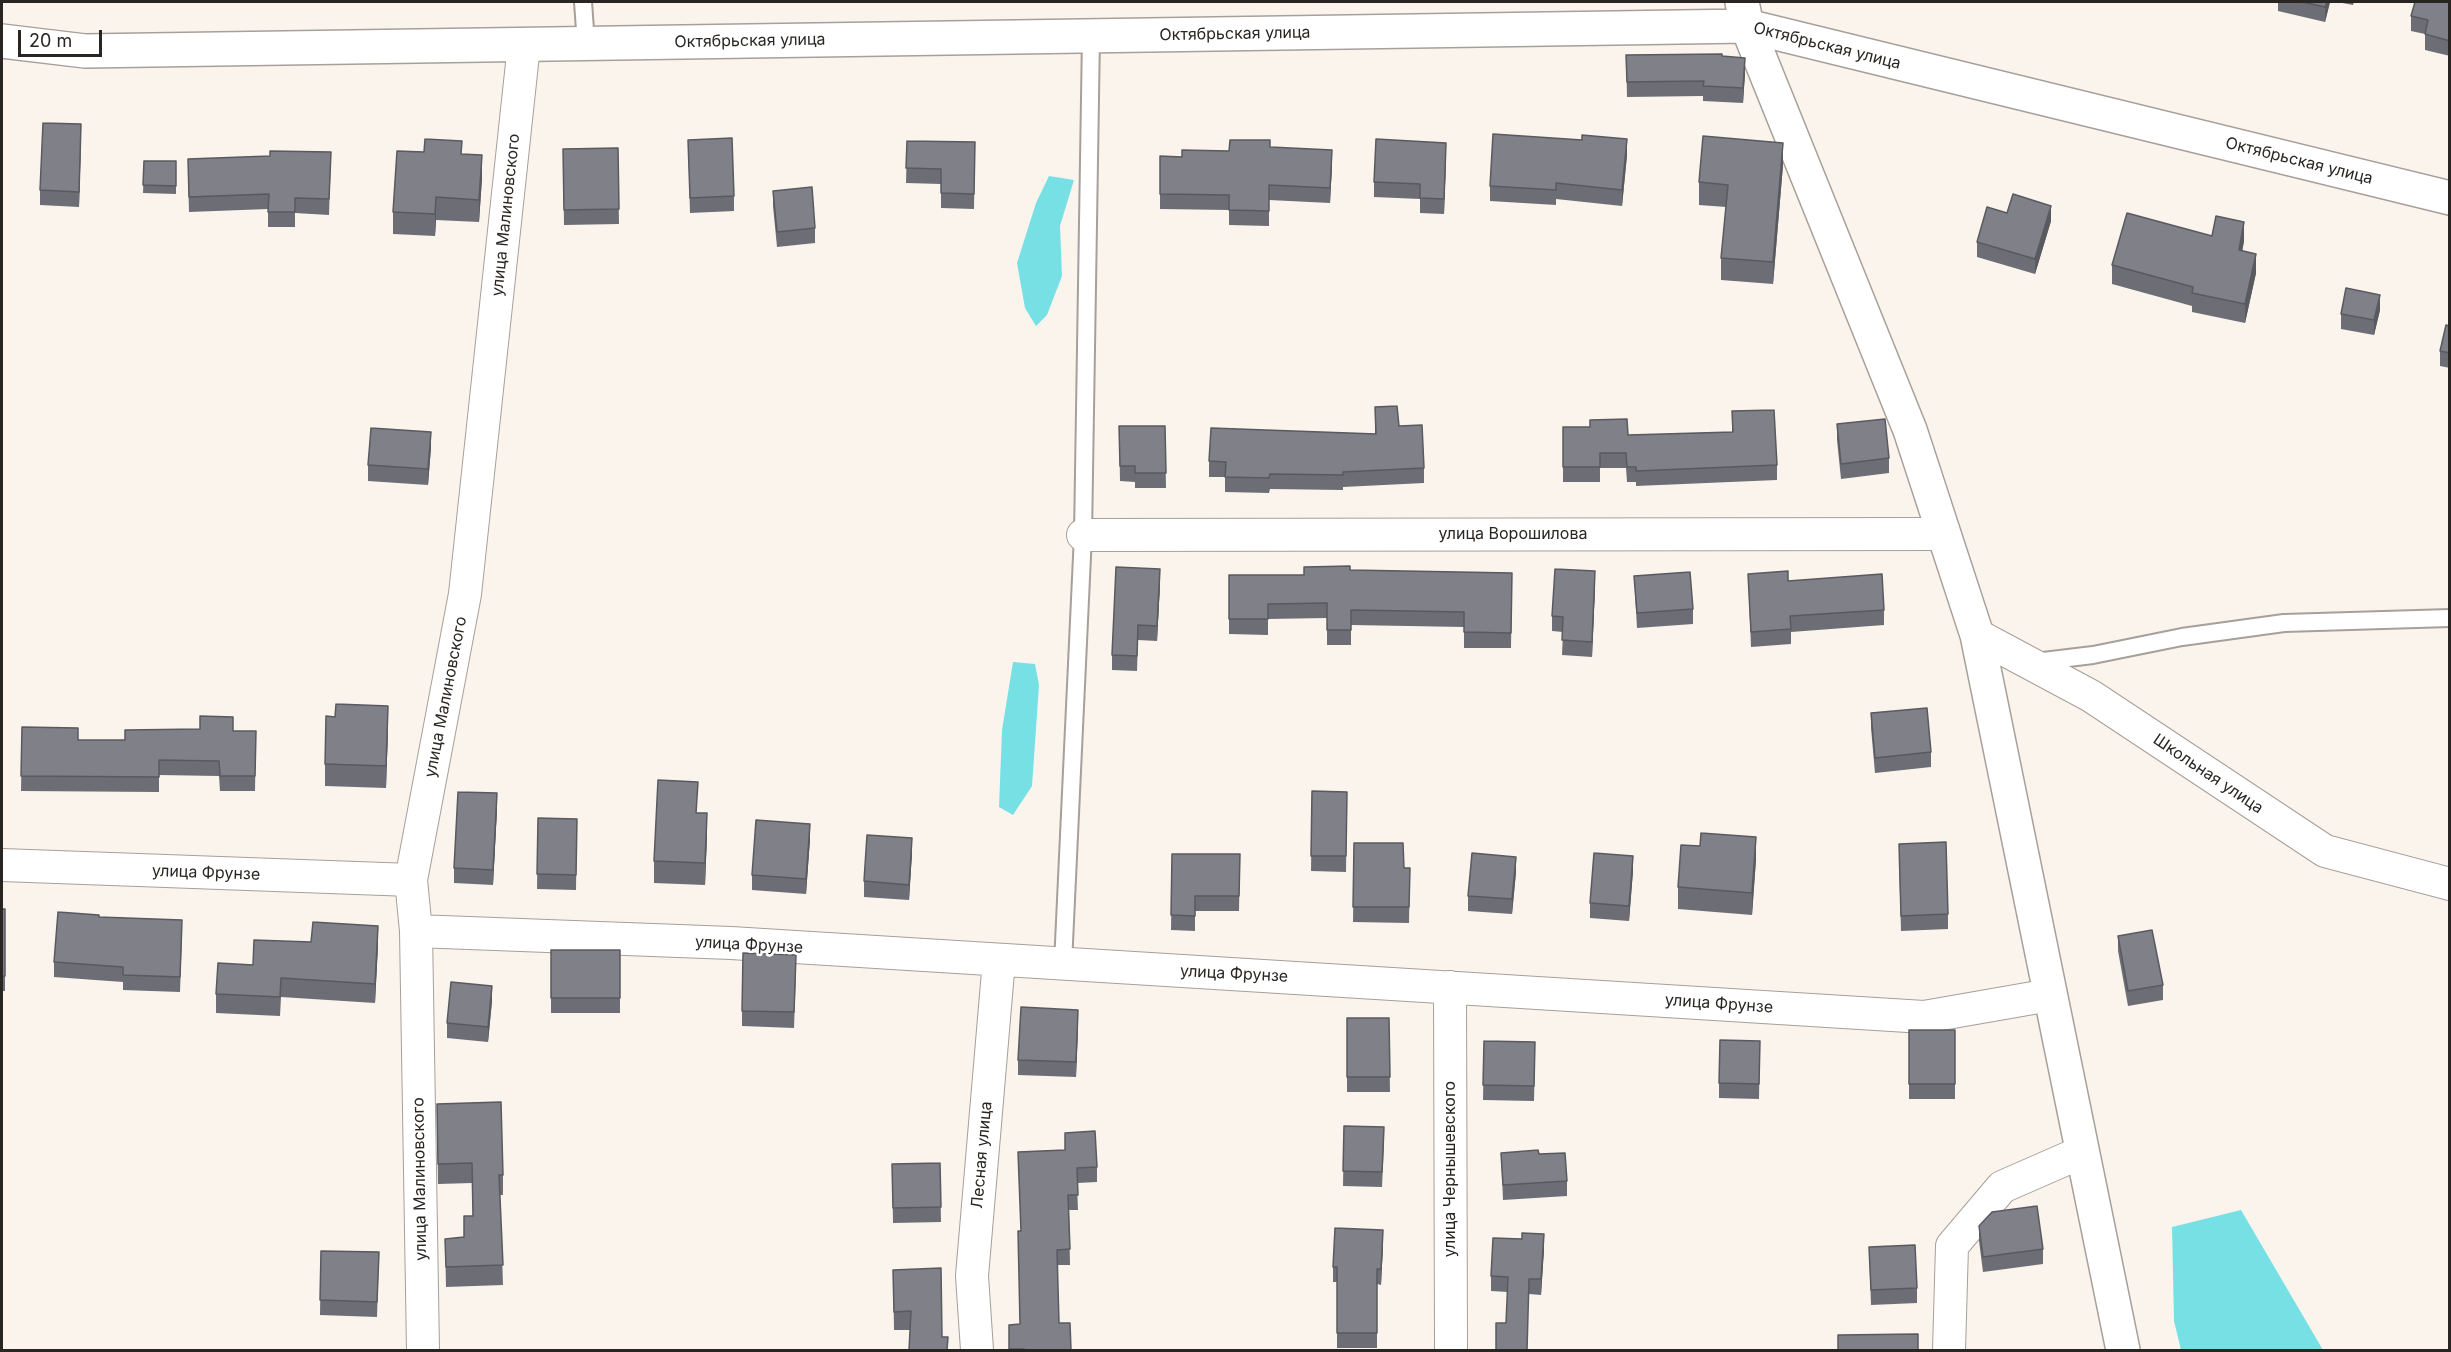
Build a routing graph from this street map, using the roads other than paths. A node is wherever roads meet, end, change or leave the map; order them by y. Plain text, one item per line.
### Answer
1 (583, 2) edge
2 (1745, 14) edge
3 (1091, 36) junction
4 (2, 41) edge
5 (586, 44) junction
6 (524, 45) junction
7 (2450, 198) edge
8 (1943, 534) junction
9 (1083, 535) junction
10 (2450, 618) edge
11 (1977, 635) junction
12 (2029, 663) junction
13 (2, 865) edge
14 (411, 880) junction
15 (2450, 884) edge
16 (416, 931) junction
17 (999, 960) junction
18 (1063, 964) junction
19 (1450, 987) junction
20 (2050, 995) junction
21 (2082, 1152) junction
22 (423, 1350) edge
23 (977, 1350) edge
24 (1450, 1350) edge
25 (1949, 1350) edge
26 (2122, 1350) edge

1 - 5 lane
2 - 3 street, Октябрьская улица
2 - 7 street, Октябрьская улица
2 - 8 street
3 - 5 street, Октябрьская улица
3 - 9 lane
4 - 6 street, Октябрьская улица
5 - 6 street, Октябрьская улица
6 - 14 street, улица Малиновского
8 - 9 street, улица Ворошилова
8 - 11 street
9 - 18 lane
10 - 12 lane
11 - 12 street, Школьная улица
11 - 20 street
12 - 15 street, Школьная улица
13 - 14 street, улица Фрунзе
14 - 16 street, улица Малиновского
16 - 17 street, улица Фрунзе
16 - 22 street, улица Малиновского
17 - 18 street, улица Фрунзе
17 - 23 street, Лесная улица
18 - 19 street, улица Фрунзе
19 - 20 street, улица Фрунзе
19 - 24 street, улица Чернышевского
20 - 21 street
21 - 25 street
21 - 26 street

